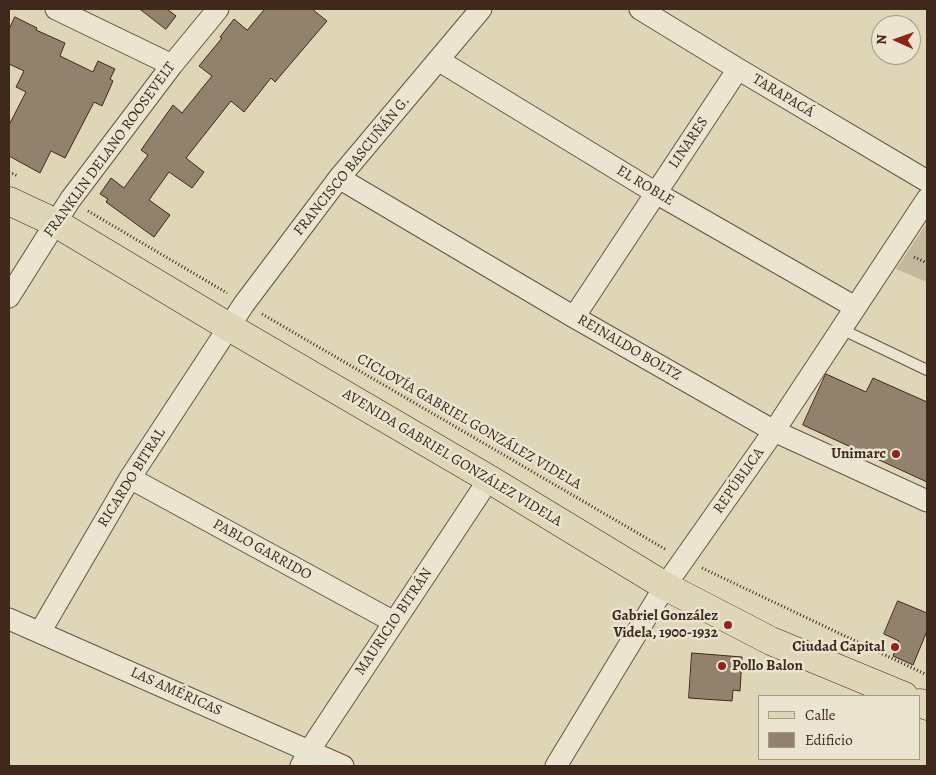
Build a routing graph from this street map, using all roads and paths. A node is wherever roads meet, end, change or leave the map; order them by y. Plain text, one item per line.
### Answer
1 (56, 9) edge
2 (218, 9) edge
3 (481, 9) edge
4 (640, 9) edge
5 (438, 60) junction
6 (172, 65) junction
7 (738, 69) junction
8 (9, 172) edge
9 (339, 178) junction
10 (26, 180) dead end
11 (927, 181) edge
12 (656, 193) junction
13 (927, 199) edge
14 (70, 200) junction
15 (9, 201) edge
16 (54, 222) junction
17 (9, 297) edge
18 (244, 304) junction
19 (855, 307) junction
20 (574, 317) junction
21 (229, 327) junction
22 (842, 329) junction
23 (927, 370) edge
24 (774, 431) junction
25 (130, 478) junction
26 (489, 479) junction
27 (927, 501) edge
28 (684, 560) junction
29 (665, 586) junction
30 (9, 619) edge
31 (394, 622) junction
32 (40, 632) junction
33 (927, 674) edge
34 (902, 695) edge
35 (305, 758) edge
36 (343, 766) edge
37 (556, 766) edge

1 - 6 street
2 - 6 street, FRANKLIN DELANO ROOSEVELT
3 - 5 street, FRANCISCO BASCUÑÁN G.
4 - 7 street, TARAPACÁ
5 - 9 street, FRANCISCO BASCUÑÁN G.
5 - 12 street, EL ROBLE
6 - 14 street, FRANKLIN DELANO ROOSEVELT
7 - 11 street, TARAPACÁ
7 - 12 street, LINARES
8 - 10 path
9 - 18 street, FRANCISCO BASCUÑÁN G.
9 - 20 street, REINALDO BOLTZ
12 - 19 street, EL ROBLE
12 - 20 street, LINARES
13 - 19 street, REPÚBLICA
14 - 16 street, FRANKLIN DELANO ROOSEVELT
14 - 18 path, CICLOVÍA GABRIEL GONZÁLEZ VIDELA
15 - 16 main road, AVENIDA GABRIEL GONZÁLEZ VIDELA
16 - 17 street, FRANKLIN DELANO ROOSEVELT
16 - 21 main road, AVENIDA GABRIEL GONZÁLEZ VIDELA
18 - 21 street, FRANCISCO BASCUÑÁN G.
18 - 28 path, CICLOVÍA GABRIEL GONZÁLEZ VIDELA
19 - 22 street, REPÚBLICA
20 - 24 street, REINALDO BOLTZ
21 - 25 street, RICARDO BITRAL
21 - 26 main road, AVENIDA GABRIEL GONZÁLEZ VIDELA
22 - 23 lane
22 - 24 street, REPÚBLICA
24 - 27 street, REINALDO BOLTZ
24 - 28 street, REPÚBLICA
25 - 31 street, PABLO GARRIDO
25 - 32 street, RICARDO BITRAL
26 - 29 main road, AVENIDA GABRIEL GONZÁLEZ VIDELA
26 - 31 street, MAURICIO BITRÁN
28 - 29 street, REPÚBLICA
28 - 33 path, CICLOVÍA GABRIEL GONZÁLEZ VIDELA
29 - 34 main road, AVENIDA GABRIEL GONZÁLEZ VIDELA
29 - 37 street, REPÚBLICA
30 - 32 street, LAS AMÉRICAS
31 - 35 street, MAURICIO BITRÁN
32 - 35 street, LAS AMÉRICAS
35 - 36 street, LAS AMÉRICAS

